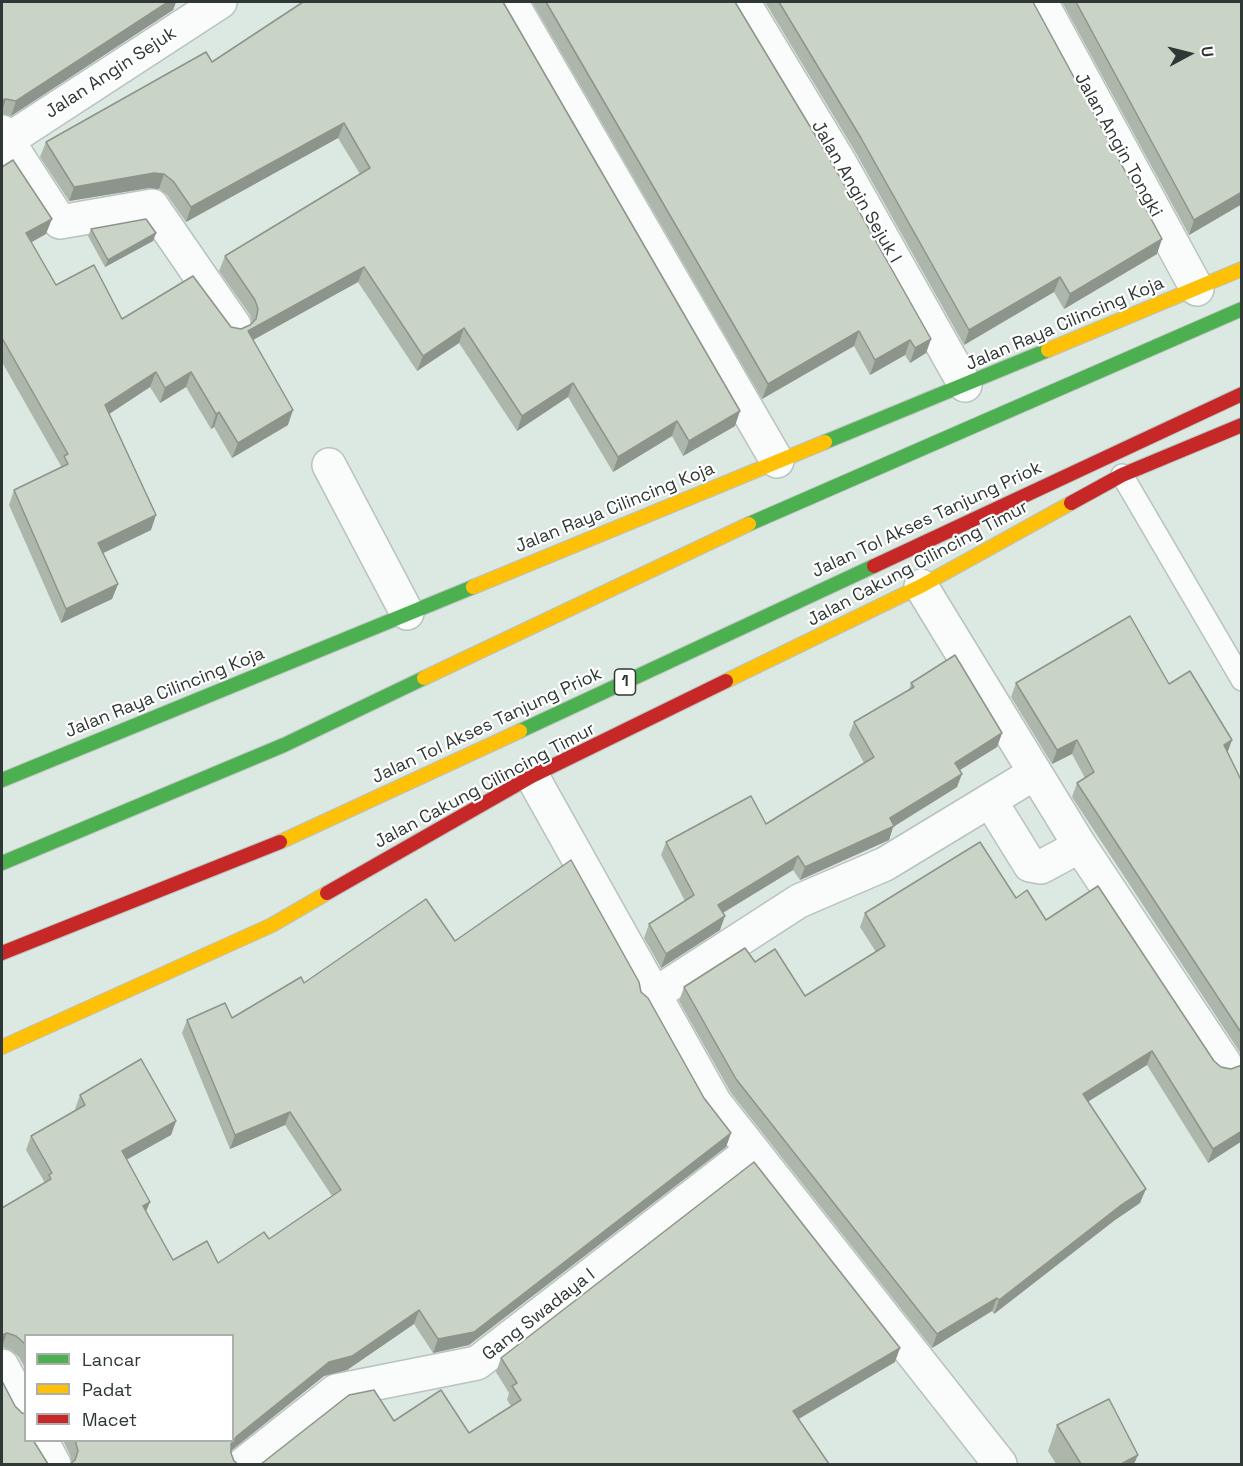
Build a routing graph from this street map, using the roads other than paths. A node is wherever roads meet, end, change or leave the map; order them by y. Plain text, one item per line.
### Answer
1 (220, 2) edge
2 (511, 2) edge
3 (743, 2) edge
4 (1041, 2) edge
5 (180, 13) edge
6 (3, 139) edge
7 (1242, 269) edge
8 (1197, 289) junction
9 (1242, 309) edge
10 (234, 326) edge
11 (965, 385) junction
12 (1242, 394) edge
13 (1242, 425) edge
14 (777, 461) junction
15 (329, 465) dead end
16 (1122, 475) junction
17 (921, 586) junction
18 (407, 613) junction
19 (1242, 680) edge
20 (1035, 773) junction
21 (532, 776) junction
22 (2, 780) edge
23 (991, 802) junction
24 (1080, 846) junction
25 (2, 862) edge
26 (2, 953) edge
27 (652, 996) junction
28 (2, 1047) edge
29 (1225, 1064) dead end
30 (751, 1151) junction
31 (2, 1366) edge
32 (24, 1407) edge
33 (42, 1442) edge
34 (54, 1464) edge
35 (244, 1464) edge
36 (1000, 1464) edge

1 - 5 street, Jalan Angin Sejuk
2 - 14 street
3 - 11 street, Jalan Angin Sejuk I
4 - 8 street, Jalan Angin Tongki
5 - 6 street, Jalan Angin Sejuk
6 - 10 street
7 - 8 highway, Jalan Raya Cilincing Koja
8 - 11 highway, Jalan Raya Cilincing Koja
9 - 25 highway
11 - 14 highway, Jalan Raya Cilincing Koja
12 - 26 highway, Jalan Tol Akses Tanjung Priok / 1
13 - 16 highway, Jalan Cakung Cilincing Timur
14 - 18 highway, Jalan Raya Cilincing Koja
15 - 18 street
16 - 17 highway, Jalan Cakung Cilincing Timur
16 - 19 lane
17 - 20 street
17 - 21 highway, Jalan Cakung Cilincing Timur
18 - 22 highway, Jalan Raya Cilincing Koja
20 - 23 street
20 - 24 street
21 - 27 street
21 - 28 highway, Jalan Cakung Cilincing Timur
23 - 24 street
23 - 27 street
24 - 29 street
27 - 30 street
30 - 35 street, Gang Swadaya I
30 - 36 street
31 - 32 street
33 - 34 street

